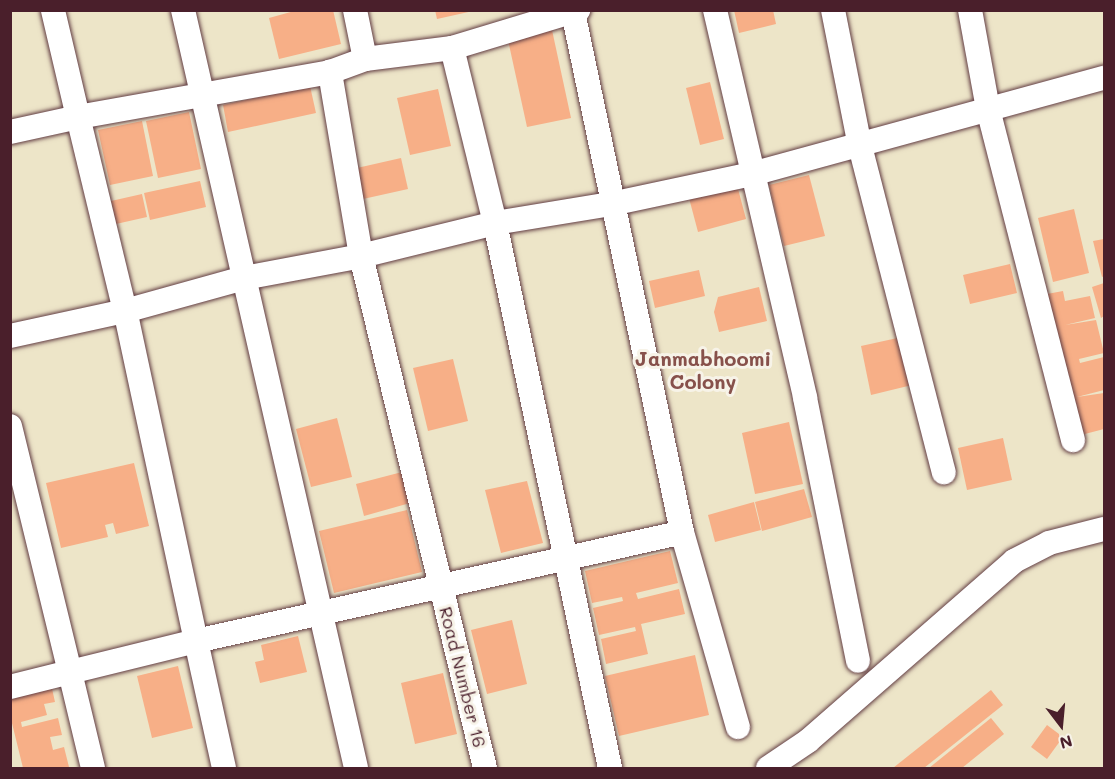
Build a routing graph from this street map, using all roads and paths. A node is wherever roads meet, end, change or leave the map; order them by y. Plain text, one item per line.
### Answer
1 (53, 10) edge
2 (183, 10) edge
3 (355, 10) edge
4 (715, 10) edge
5 (833, 10) edge
6 (970, 10) edge
7 (575, 11) edge
8 (506, 20) edge
9 (452, 48) junction
10 (365, 59) junction
11 (330, 72) junction
12 (1104, 78) edge
13 (201, 96) junction
14 (988, 109) junction
15 (78, 117) junction
16 (10, 132) edge
17 (860, 146) junction
18 (752, 174) junction
19 (611, 204) junction
20 (495, 223) junction
21 (361, 256) junction
22 (244, 278) junction
23 (126, 311) junction
24 (10, 336) edge
25 (10, 426) edge
26 (1073, 440) dead end
27 (944, 472) dead end
28 (1104, 529) edge
29 (682, 532) junction
30 (565, 559) junction
31 (441, 585) junction
32 (321, 611) junction
33 (196, 641) junction
34 (858, 661) dead end
35 (70, 672) junction
36 (10, 687) edge
37 (738, 727) dead end
38 (93, 768) edge
39 (225, 768) edge
40 (356, 768) edge
41 (485, 768) edge
42 (610, 768) edge
43 (768, 768) edge

1 - 15 street
2 - 13 street
3 - 10 street
4 - 18 street
5 - 17 street
6 - 14 street
7 - 8 street
7 - 19 street
8 - 9 street
9 - 10 street
9 - 20 street
10 - 11 street
11 - 13 street
11 - 21 street, Road Number 16
12 - 14 street
13 - 15 street
13 - 22 street
14 - 17 street
14 - 26 street
15 - 16 street
15 - 23 street
17 - 18 street
17 - 27 street
18 - 19 street
18 - 34 street
19 - 20 street
19 - 29 street
20 - 21 street
20 - 30 street
21 - 22 street
21 - 31 street, Road Number 16
22 - 23 street
22 - 32 street
23 - 24 street
23 - 33 street
25 - 35 street
28 - 43 street
29 - 30 street
29 - 37 street
30 - 31 street
30 - 42 street
31 - 32 street
31 - 41 street, Road Number 16
32 - 33 street
32 - 40 street
33 - 35 street
33 - 39 street
35 - 36 street
35 - 38 street

